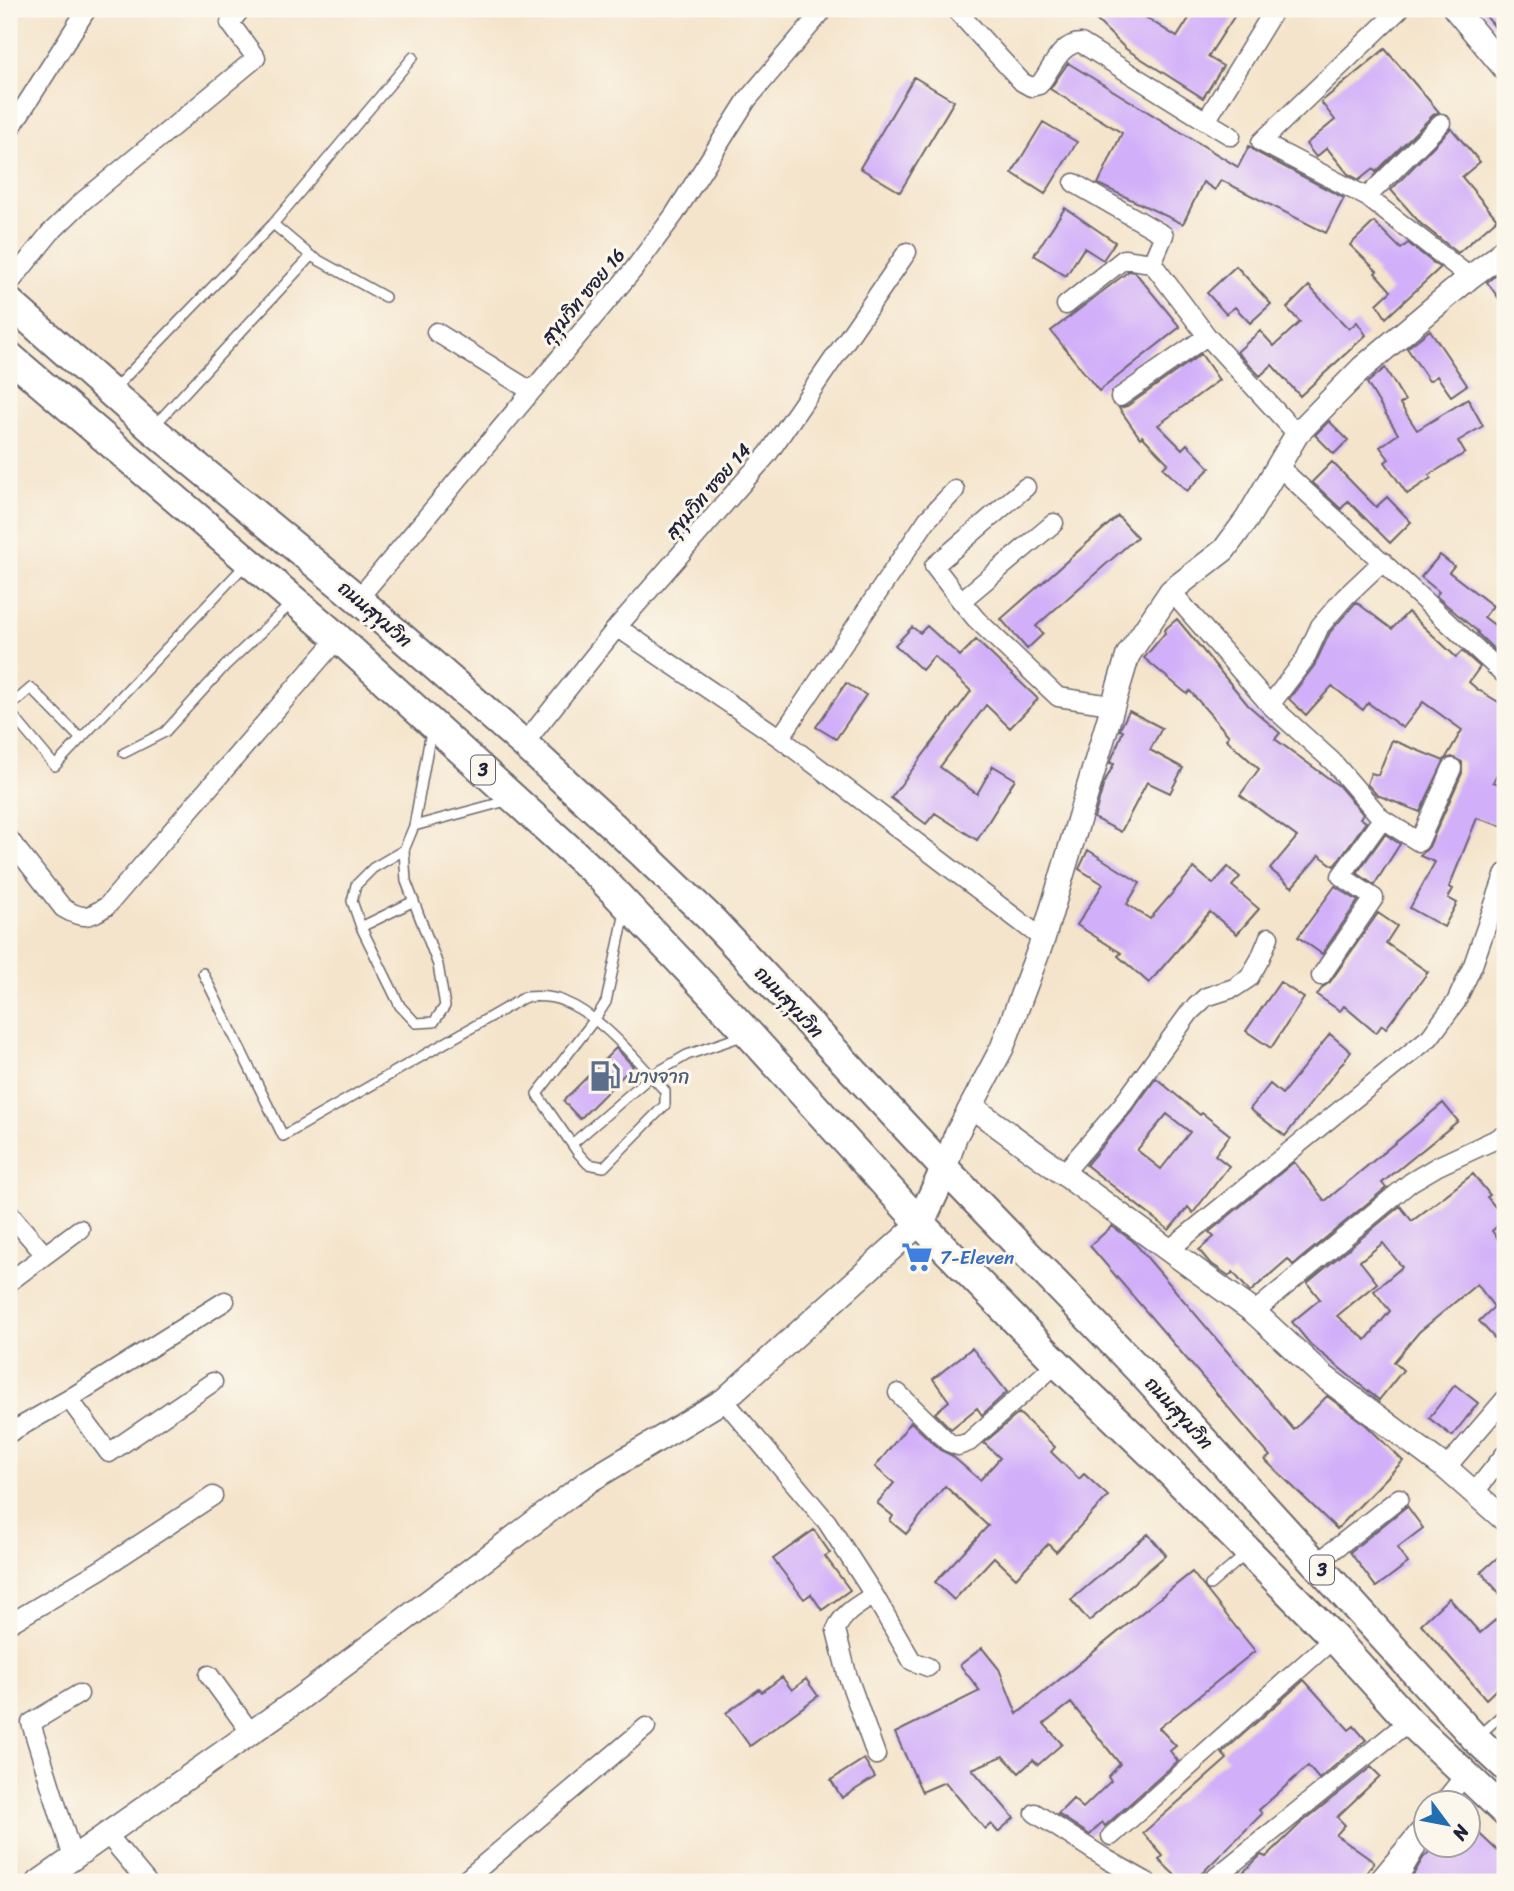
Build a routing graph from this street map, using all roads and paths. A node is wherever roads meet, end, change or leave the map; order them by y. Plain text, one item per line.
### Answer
1 (87, 9) edge
2 (241, 9) edge
3 (824, 9) edge
4 (956, 9) edge
5 (1265, 9) edge
6 (1400, 9) edge
7 (1455, 9) edge
8 (413, 57) dead end
9 (1505, 69) edge
10 (1206, 121) junction
11 (1441, 123) dead end
12 (9, 131) edge
13 (1231, 136) dead end
14 (1074, 183) dead end
15 (1367, 197) junction
16 (273, 224) junction
17 (1505, 248) edge
18 (907, 252) dead end
19 (311, 256) junction
20 (1152, 263) junction
21 (1470, 277) junction
22 (9, 284) edge
23 (385, 296) dead end
24 (9, 302) edge
25 (1066, 305) dead end
26 (436, 332) dead end
27 (1207, 336) junction
28 (9, 356) edge
29 (531, 391) junction
30 (110, 393) junction
31 (1120, 397) dead end
32 (152, 429) junction
33 (1297, 434) junction
34 (1278, 466) junction
35 (1026, 487) dead end
36 (955, 489) dead end
37 (1054, 523) dead end
38 (1383, 561) junction
39 (248, 562) junction
40 (1171, 591) junction
41 (358, 599) junction
42 (294, 601) junction
43 (961, 601) junction
44 (617, 627) junction
45 (338, 638) junction
46 (1504, 671) edge
47 (1111, 705) junction
48 (1270, 705) junction
49 (9, 709) edge
50 (432, 723) junction
51 (780, 738) junction
52 (81, 739) junction
53 (524, 744) junction
54 (124, 753) dead end
55 (1452, 768) dead end
56 (515, 799) junction
57 (1382, 819) junction
58 (414, 826) junction
59 (9, 839) edge
60 (404, 850) junction
61 (1505, 873) edge
62 (414, 901) junction
63 (627, 904) junction
64 (361, 927) junction
65 (1269, 937) dead end
66 (1044, 939) junction
67 (203, 973) dead end
68 (1321, 976) dead end
69 (595, 1019) junction
70 (749, 1034) junction
71 (651, 1076) junction
72 (972, 1107) junction
73 (1505, 1135) edge
74 (572, 1144) junction
75 (945, 1169) junction
76 (1064, 1173) junction
77 (9, 1213) edge
78 (920, 1223) junction
79 (80, 1229) dead end
80 (1170, 1250) junction
81 (45, 1255) junction
82 (9, 1282) edge
83 (225, 1301) dead end
84 (1254, 1312) junction
85 (1057, 1363) junction
86 (213, 1382) dead end
87 (898, 1393) dead end
88 (69, 1399) junction
89 (1505, 1399) edge
90 (724, 1400) junction
91 (9, 1433) edge
92 (1505, 1454) edge
93 (1446, 1468) junction
94 (1474, 1493) junction
95 (213, 1496) dead end
96 (1399, 1498) dead end
97 (1505, 1520) edge
98 (1250, 1552) junction
99 (1316, 1564) junction
100 (1210, 1585) dead end
101 (874, 1595) junction
102 (9, 1624) edge
103 (1334, 1638) junction
104 (928, 1667) dead end
105 (1416, 1672) junction
106 (209, 1675) dead end
107 (79, 1694) dead end
108 (1387, 1696) junction
109 (1505, 1712) edge
110 (1409, 1721) junction
111 (646, 1727) dead end
112 (251, 1733) junction
113 (1475, 1738) junction
114 (876, 1755) dead end
115 (1505, 1766) edge
116 (1465, 1775) junction
117 (1454, 1790) edge
118 (1505, 1812) edge
119 (1035, 1813) dead end
120 (107, 1834) junction
121 (1111, 1836) dead end
122 (1412, 1840) edge
123 (1412, 1853) edge
124 (73, 1858) junction
125 (39, 1882) edge
126 (146, 1882) edge
127 (463, 1882) edge
128 (1147, 1882) edge
129 (1210, 1882) edge
130 (1377, 1882) edge
131 (1395, 1882) edge

1 - 12 street
2 - 22 street
3 - 29 street, สุขุมวิท ซอย 16
4 - 10 street
5 - 10 street
6 - 15 street
7 - 9 street
8 - 16 lane
10 - 13 street
11 - 15 street
14 - 20 street
15 - 21 street
16 - 19 lane
16 - 30 lane
17 - 21 street
18 - 44 street, สุขุมวิท ซอย 14
19 - 23 lane
19 - 32 lane
20 - 25 street
20 - 27 street
21 - 33 street
24 - 30 main road, ถนนสุขุมวิท / 3
26 - 29 street
27 - 31 street
27 - 33 street
28 - 39 main road, 3
29 - 41 street, สุขุมวิท ซอย 16
30 - 32 main road, ถนนสุขุมวิท / 3
32 - 41 main road, ถนนสุขุมวิท / 3
33 - 34 street
34 - 38 street
34 - 40 street
35 - 43 street
36 - 51 street
37 - 43 street
38 - 46 street
38 - 48 street
39 - 42 main road, 3
39 - 52 lane
40 - 47 street
40 - 48 street
41 - 53 main road, ถนนสุขุมวิท / 3
42 - 45 main road, 3
42 - 54 lane
43 - 47 street
44 - 51 street
44 - 53 street, สุขุมวิท ซอย 14
45 - 50 main road, 3
45 - 59 street
47 - 66 street
48 - 57 street
49 - 52 lane
49 - 52 lane
50 - 56 main road, 3
50 - 58 lane
51 - 66 street
53 - 75 main road, ถนนสุขุมวิท / 3
55 - 57 street
56 - 58 lane
56 - 63 main road, 3
57 - 68 street
58 - 60 lane
60 - 62 lane
60 - 64 lane
61 - 80 street
62 - 64 lane
62 - 64 lane
63 - 69 lane
63 - 70 main road, 3
65 - 76 street
66 - 72 street
67 - 69 lane
69 - 71 lane
69 - 74 lane
70 - 71 lane
70 - 78 main road, 3
71 - 74 lane
71 - 74 lane
72 - 75 street
72 - 76 street
73 - 84 street
75 - 78 main road
75 - 99 main road, ถนนสุขุมวิท / 3
76 - 80 street
77 - 81 street
78 - 85 main road, 3
78 - 90 street
79 - 81 street
80 - 84 street
81 - 82 street
83 - 88 street
84 - 93 street
85 - 87 street
85 - 98 main road, 3
86 - 88 street
88 - 91 street
89 - 93 street
90 - 101 street
90 - 112 street
92 - 94 street
93 - 94 street
94 - 97 street
95 - 102 street
96 - 99 street
98 - 100 lane
98 - 103 main road, 3
99 - 105 main road, ถนนสุขุมวิท / 3
101 - 104 street
101 - 114 street
103 - 108 main road, 3
103 - 121 street
105 - 108 main road
105 - 113 main road, ถนนสุขุมวิท / 3
106 - 112 street
107 - 124 street
108 - 110 main road, 3
109 - 113 lane
110 - 116 main road, 3
110 - 129 street
111 - 127 street
112 - 120 street
113 - 115 main road, ถนนสุขุมวิท / 3
116 - 117 street
116 - 118 main road, 3
119 - 128 street
120 - 124 street
120 - 126 street
122 - 130 street
123 - 131 street
124 - 125 street

